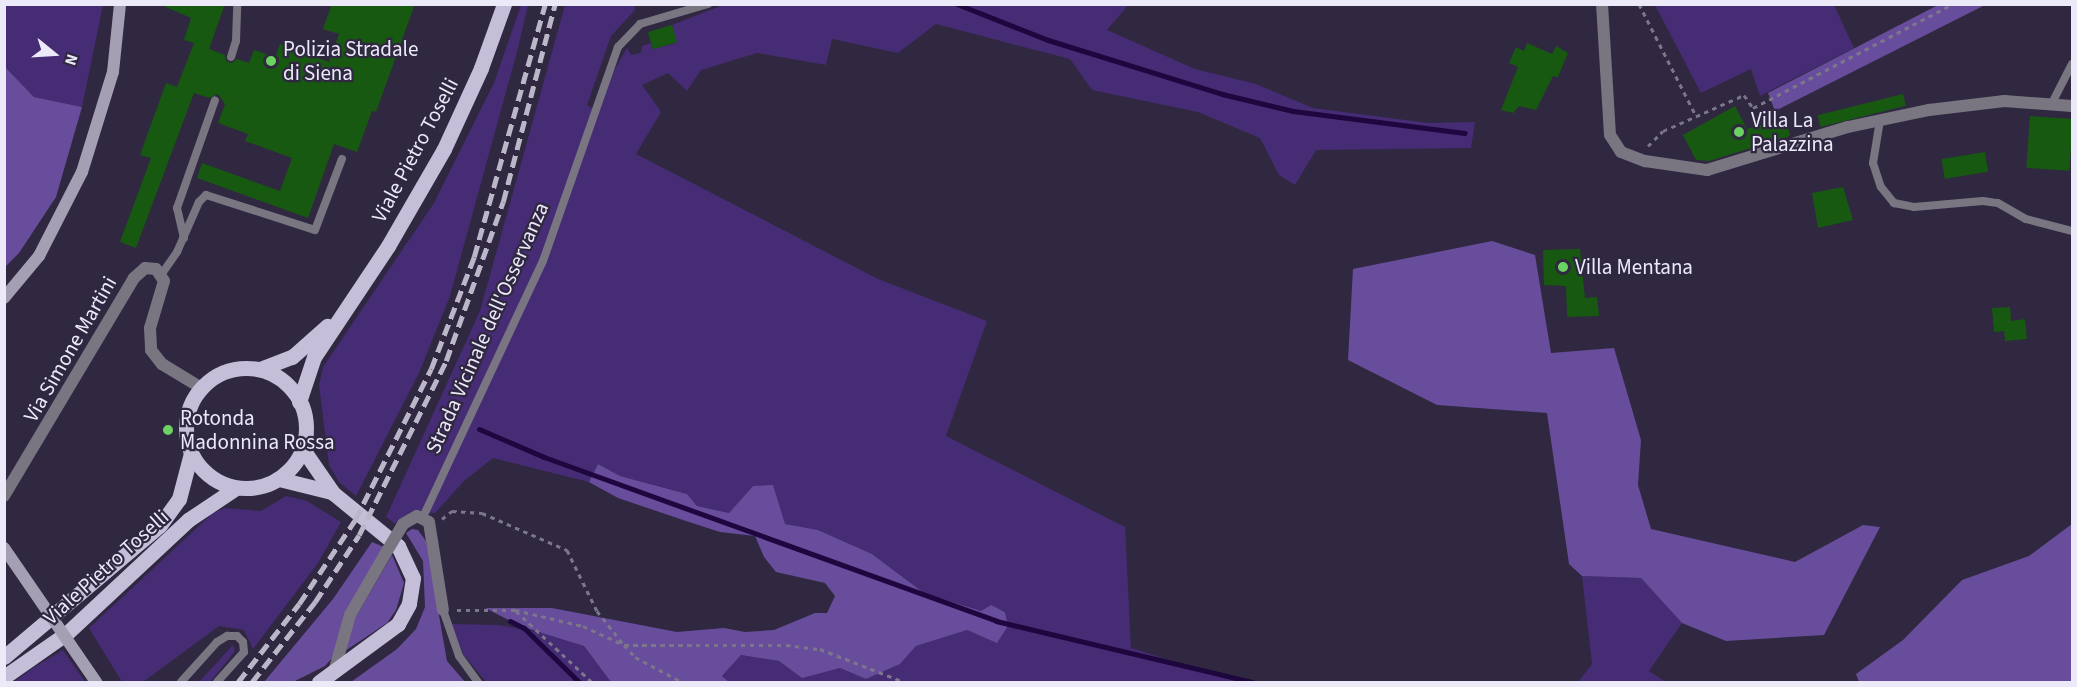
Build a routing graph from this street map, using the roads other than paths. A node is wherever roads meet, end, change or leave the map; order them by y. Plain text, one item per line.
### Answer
1 (120, 4) edge
2 (237, 4) edge
3 (504, 4) edge
4 (708, 4) edge
5 (1602, 4) edge
6 (231, 57) dead end
7 (2073, 64) edge
8 (215, 100) dead end
9 (2052, 103) junction
10 (2073, 106) edge
11 (1880, 120) junction
12 (342, 159) dead end
13 (2073, 231) edge
14 (184, 238) junction
15 (161, 275) junction
16 (4, 298) edge
17 (346, 308) junction
18 (260, 369) junction
19 (200, 387) junction
20 (299, 402) junction
21 (302, 448) junction
22 (191, 453) junction
23 (279, 479) junction
24 (236, 488) junction
25 (333, 493) junction
26 (4, 496) edge
27 (427, 522) junction
28 (4, 548) edge
29 (443, 610) joint
30 (4, 657) edge
31 (334, 672) junction
32 (4, 677) edge
33 (96, 682) edge
34 (181, 682) edge
35 (217, 682) edge
36 (319, 682) edge
37 (477, 682) edge

1 - 16 street
2 - 6 lane
3 - 17 main road, Viale Pietro Toselli
4 - 27 lane, Strada Vicinale dell'Osservanza
5 - 11 street
7 - 9 lane
8 - 14 lane
9 - 10 street
9 - 11 street
11 - 13 lane
12 - 14 lane
14 - 15 lane
15 - 19 street
15 - 26 street, Via Simone Martini
17 - 18 main road, Viale Pietro Toselli
17 - 20 main road, Viale Pietro Toselli
18 - 19 main road, Viale Pietro Toselli
18 - 20 main road
19 - 22 main road, Viale Pietro Toselli
20 - 21 main road, Viale Pietro Toselli
21 - 23 main road
21 - 25 main road
22 - 24 main road
22 - 30 main road, Viale Pietro Toselli
23 - 24 main road, Viale Pietro Toselli
23 - 25 main road
24 - 32 main road, Viale Pietro Toselli
25 - 31 main road
27 - 29 street
27 - 31 street, bridge
28 - 33 street, bridge
29 - 37 lane
31 - 36 main road
34 - 35 lane

